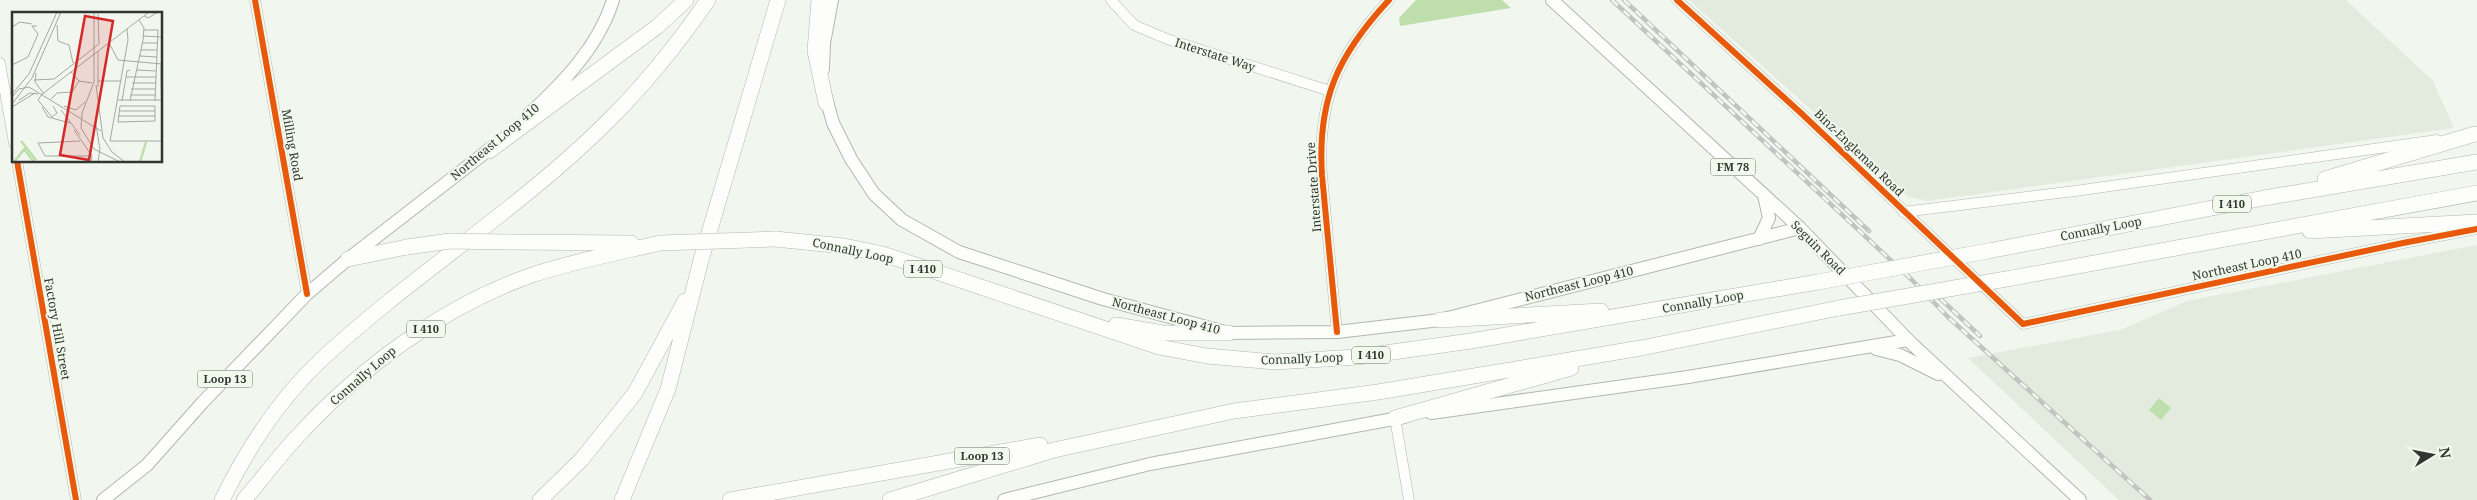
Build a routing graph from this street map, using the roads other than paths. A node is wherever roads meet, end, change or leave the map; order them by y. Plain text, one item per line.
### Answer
1 (255, 0) edge
2 (613, 0) edge
3 (686, 0) edge
4 (708, 0) edge
5 (779, 0) edge
6 (819, 0) edge
7 (832, 0) edge
8 (1111, 0) edge
9 (1389, 0) edge
10 (1552, 0) edge
11 (1677, 0) edge
12 (0, 63) edge
13 (1330, 91) junction
14 (826, 103) junction
15 (12, 131) edge
16 (2476, 134) edge
17 (488, 151) junction
18 (17, 162) edge
19 (2477, 162) edge
20 (2477, 193) edge
21 (1764, 195) junction
22 (2264, 198) junction
23 (1903, 212) junction
24 (2477, 222) edge
25 (1800, 228) junction
26 (2477, 229) edge
27 (2241, 235) junction
28 (1759, 239) junction
29 (660, 243) junction
30 (348, 259) junction
31 (701, 260) junction
32 (307, 294) junction
33 (1675, 307) junction
34 (1068, 317) junction
35 (1440, 320) junction
36 (2023, 324) joint
37 (1337, 332) junction
38 (1229, 333) junction
39 (1908, 340) junction
40 (1642, 348) junction
41 (1863, 348) junction
42 (1949, 379) junction
43 (1234, 411) junction
44 (1395, 418) junction
45 (625, 494) edge
46 (76, 500) edge
47 (103, 500) edge
48 (222, 500) edge
49 (244, 500) edge
50 (540, 500) edge
51 (730, 500) edge
52 (890, 500) edge
53 (1004, 500) edge
54 (1410, 500) edge
55 (2080, 500) edge

1 - 32 street, Milling Road
2 - 17 main road, Northeast Loop 410
3 - 17 highway
4 - 48 highway
5 - 31 highway
6 - 14 highway
7 - 14 main road, Northeast Loop 410
8 - 13 street, Interstate Way
9 - 13 street, Interstate Drive
10 - 21 main road, Seguin Road / FM 78
11 - 23 street, Binz-Engleman Road
12 - 15 street
13 - 37 street, Interstate Drive
14 - 38 main road, Northeast Loop 410
16 - 22 highway
16 - 23 street
17 - 30 main road, Northeast Loop 410
18 - 46 street, Factory Hill Street
19 - 22 highway, Connally Loop / I 410
20 - 27 highway
21 - 25 main road, Seguin Road / FM 78
21 - 28 main road
22 - 33 highway, Connally Loop / I 410, bridge
23 - 36 street, Binz-Engleman Road
24 - 27 highway
25 - 28 main road, Northeast Loop 410
25 - 39 main road, Seguin Road / FM 78
26 - 36 street, Northeast Loop 410
27 - 40 highway, bridge
28 - 35 main road, Northeast Loop 410
29 - 30 highway, Loop 13, bridge
29 - 34 highway, Connally Loop / I 410, bridge
29 - 49 highway, Connally Loop / I 410
30 - 32 main road, Loop 13
31 - 45 highway
31 - 50 highway
32 - 47 main road, Loop 13
33 - 34 highway, Connally Loop / I 410
33 - 35 highway
34 - 38 highway
35 - 37 main road, Northeast Loop 410
37 - 38 main road, Northeast Loop 410
39 - 41 main road
39 - 42 main road, Seguin Road / FM 78
40 - 43 highway
40 - 44 highway
41 - 42 main road
41 - 44 main road
42 - 55 main road, Seguin Road / FM 78
43 - 51 highway, Loop 13
43 - 52 highway
44 - 53 main road
44 - 54 street

